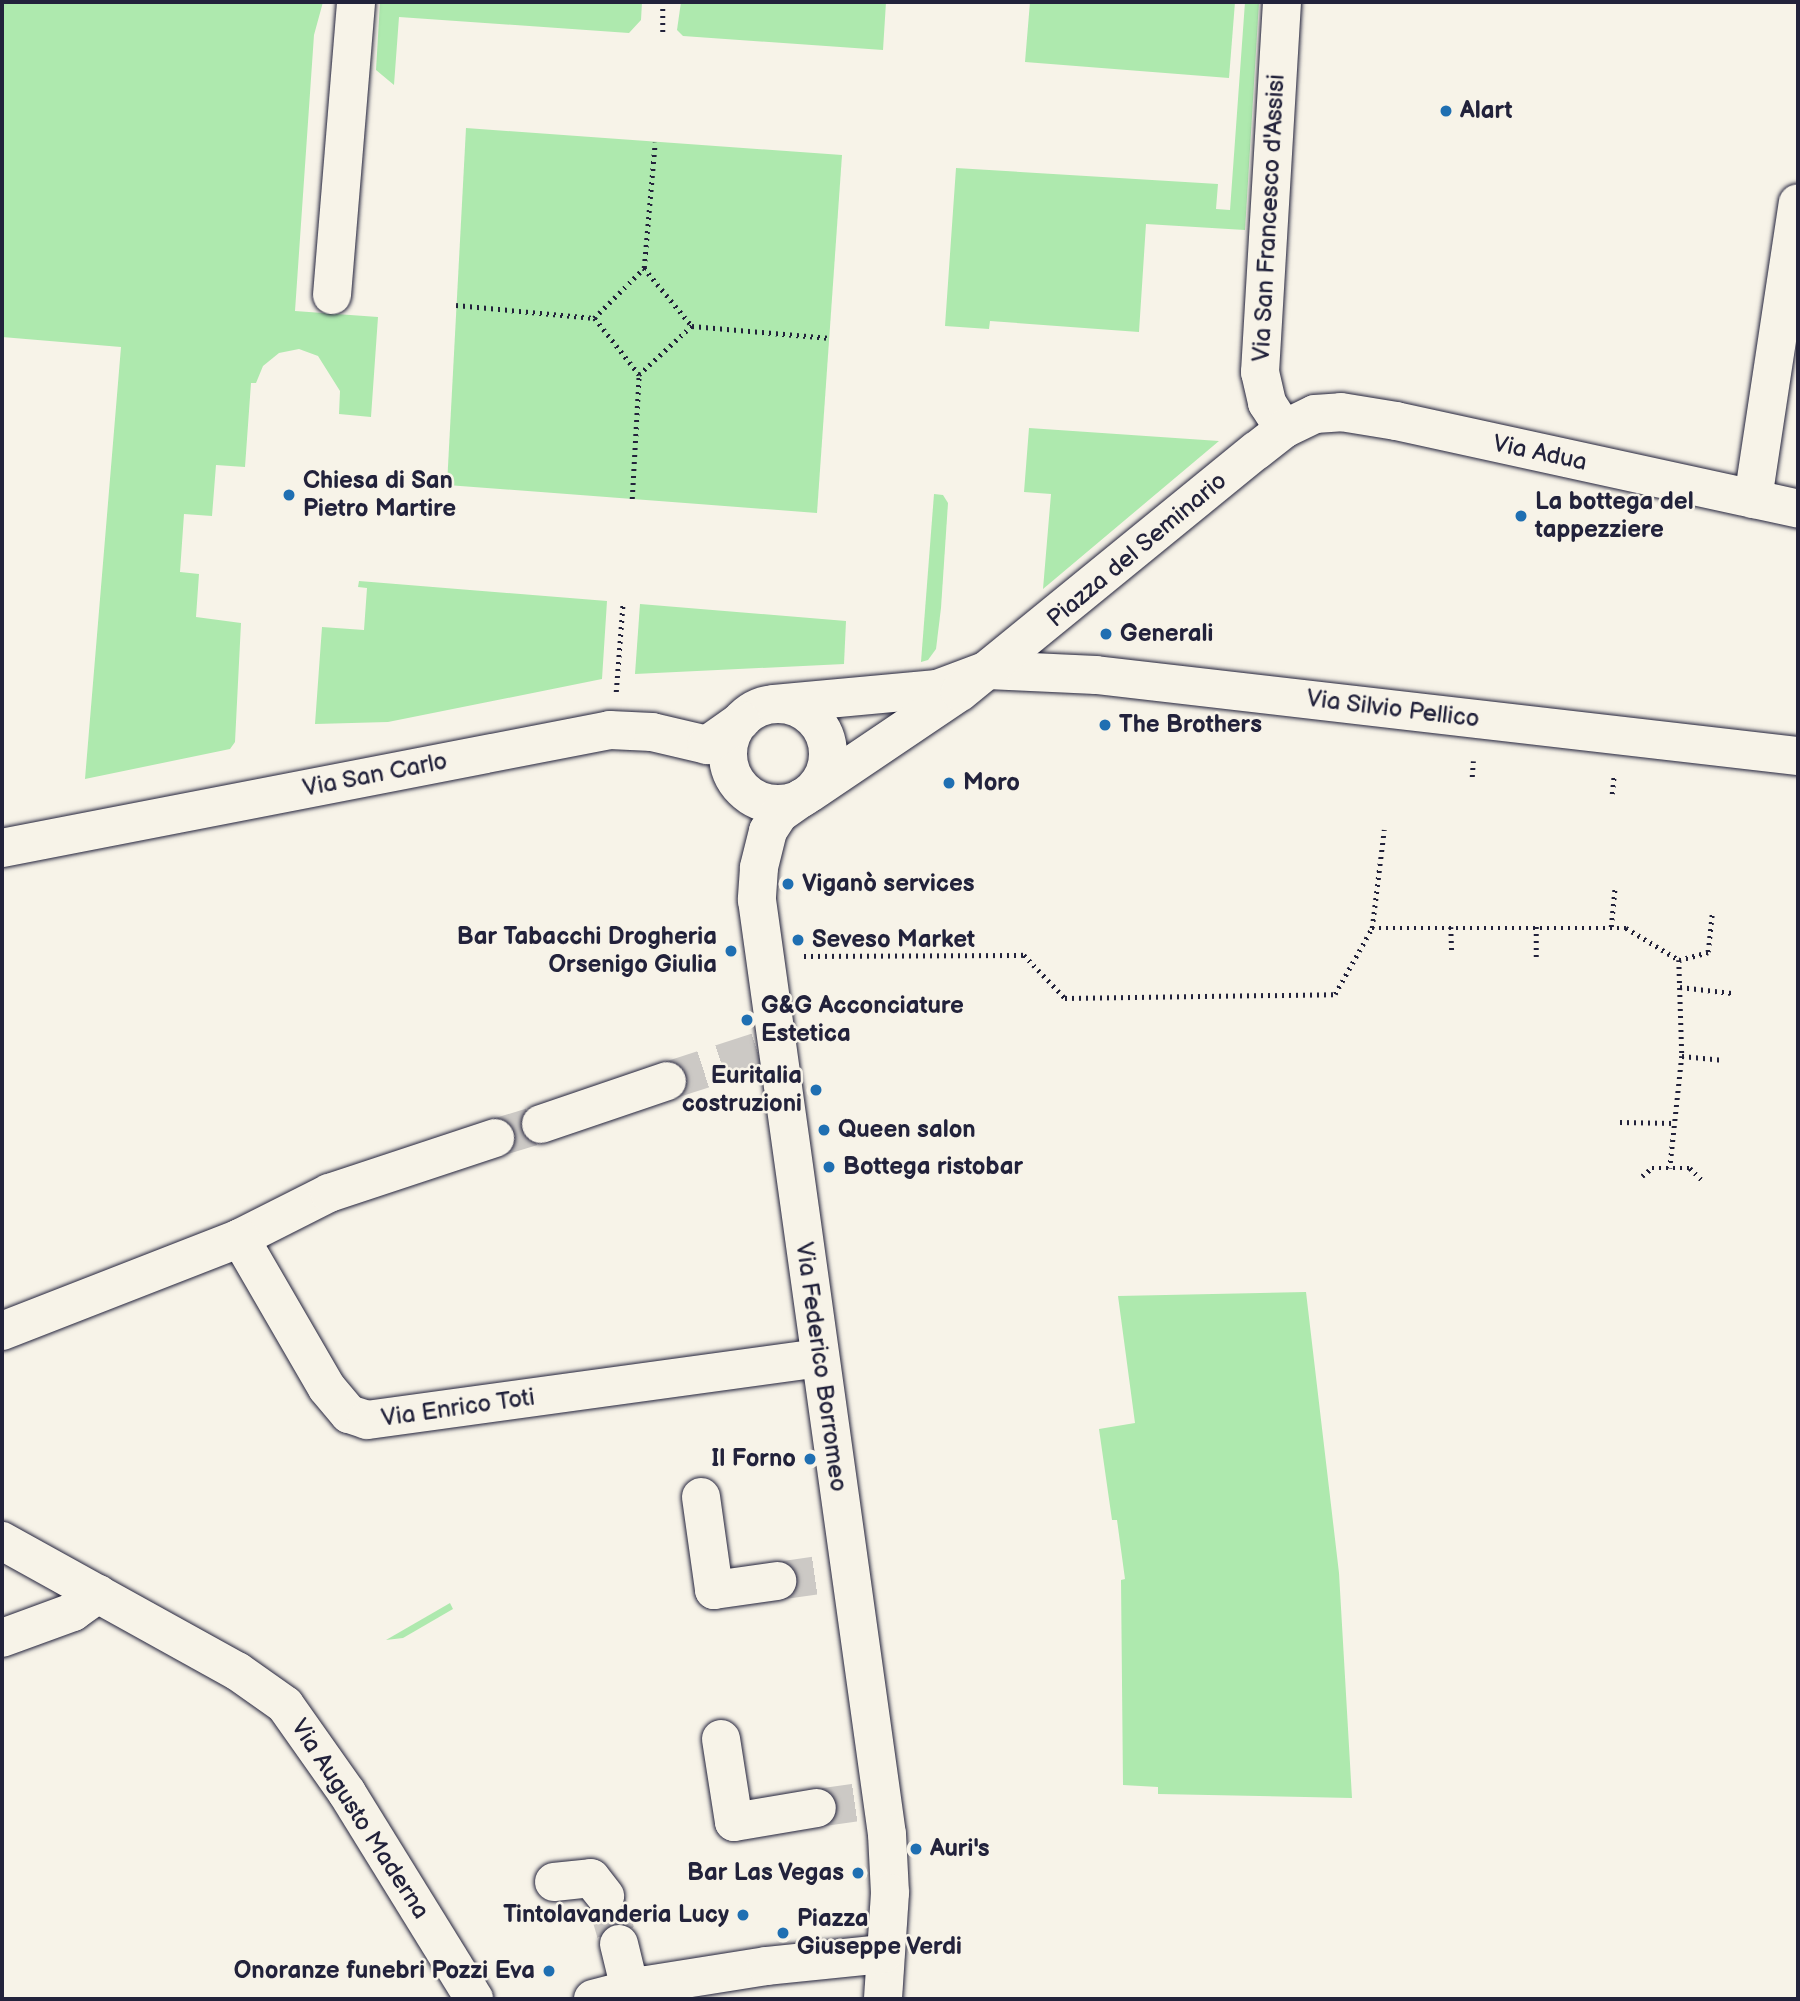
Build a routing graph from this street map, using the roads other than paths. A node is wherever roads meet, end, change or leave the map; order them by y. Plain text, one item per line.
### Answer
1 (356, 2) edge
2 (1282, 2) edge
3 (1798, 203) edge
4 (332, 295) dead end
5 (1284, 429) junction
6 (1753, 499) junction
7 (1798, 509) edge
8 (988, 670) junction
9 (757, 712) junction
10 (1798, 756) edge
11 (807, 795) junction
12 (2, 848) edge
13 (667, 1081) tunnel mouth
14 (541, 1124) tunnel mouth
15 (495, 1138) tunnel mouth
16 (240, 1238) junction
17 (2, 1331) edge
18 (820, 1358) junction
19 (701, 1497) dead end
20 (2, 1541) edge
21 (777, 1581) tunnel mouth
22 (98, 1594) junction
23 (2, 1638) edge
24 (721, 1739) dead end
25 (817, 1808) tunnel mouth
26 (554, 1882) dead end
27 (606, 1896) tunnel mouth
28 (619, 1944) tunnel mouth
29 (883, 1954) junction
30 (630, 1989) junction
31 (474, 1999) edge
32 (593, 1999) edge
33 (884, 1999) edge

1 - 4 street
2 - 5 street, Via San Francesco d'Assisi
3 - 6 street
5 - 6 street, Via Adua
5 - 8 street, Piazza del Seminario
6 - 7 street, Via Adua
8 - 9 street, Piazza del Seminario
8 - 10 street, Via Silvio Pellico
8 - 11 street, Piazza del Seminario
9 - 11 street
9 - 11 street, Piazza del Seminario
9 - 12 street, Via San Carlo
11 - 18 street, Via Federico Borromeo
13 - 14 street
15 - 16 street
16 - 17 street
16 - 18 street, Via Enrico Toti
18 - 29 street, Via Federico Borromeo
19 - 21 street
20 - 22 street, Via Augusto Maderna
22 - 23 street
22 - 31 street, Via Augusto Maderna
24 - 25 street
26 - 27 street
28 - 30 street
29 - 30 street
29 - 33 street, Via Federico Borromeo
30 - 32 street

